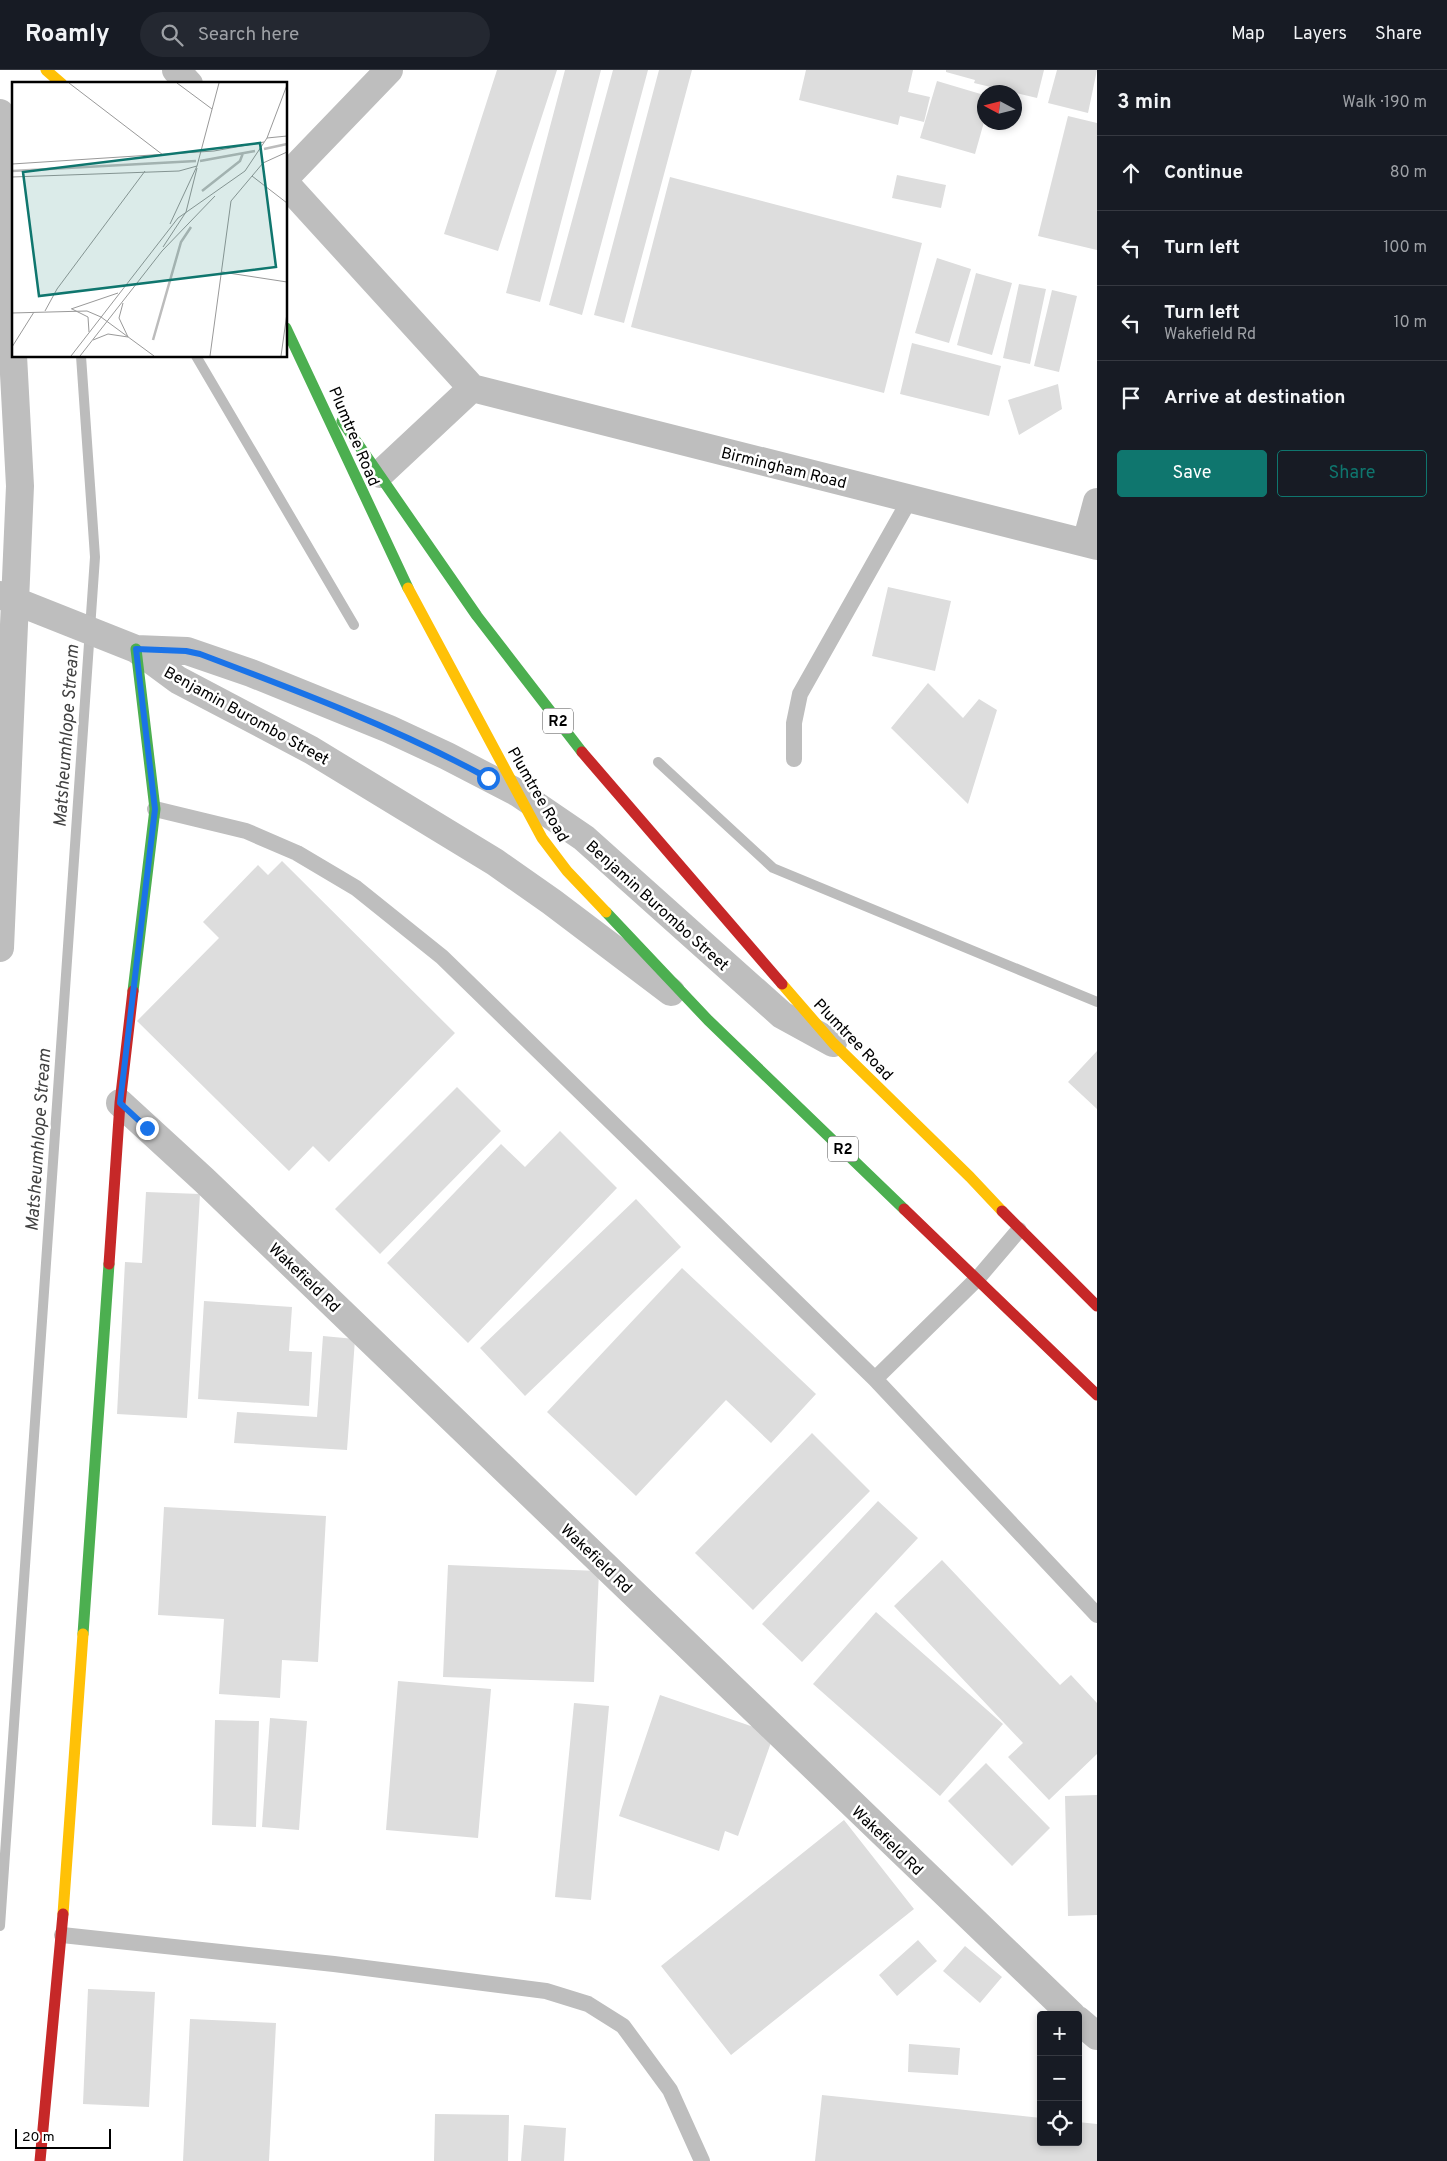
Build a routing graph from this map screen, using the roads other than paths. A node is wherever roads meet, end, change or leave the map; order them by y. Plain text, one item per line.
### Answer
1 (46, 70) edge
2 (176, 70) edge
3 (389, 70) edge
4 (60, 82) edge
5 (187, 82) edge
6 (0, 113) edge
7 (288, 175) edge
8 (288, 186) edge
9 (12, 323) edge
10 (288, 332) edge
11 (14, 358) edge
12 (312, 377) junction
13 (472, 388) junction
14 (380, 474) junction
15 (910, 499) junction
16 (1097, 502) edge
17 (1091, 544) edge
18 (7, 598) edge
19 (129, 646) junction
20 (794, 759) dead end
21 (518, 793) junction
22 (155, 809) junction
23 (0, 937) edge
24 (708, 1020) junction
25 (833, 1043) junction
26 (120, 1103) junction
27 (1019, 1230) junction
28 (978, 1278) junction
29 (1097, 1306) edge
30 (875, 1379) junction
31 (1097, 1395) edge
32 (1097, 1615) edge
33 (62, 1935) junction
34 (1068, 2011) edge
35 (1082, 2023) edge
36 (1097, 2036) edge
37 (40, 2161) edge
38 (702, 2161) edge

1 - 4 main road
2 - 5 street
3 - 7 street
6 - 9 street
8 - 13 street
10 - 12 main road, R2
11 - 18 street
12 - 14 main road, Plumtree Road / R2
12 - 21 main road, Plumtree Road / R2
13 - 14 street
13 - 15 street, Birmingham Road
14 - 25 main road, Plumtree Road / R2
15 - 17 street, Birmingham Road
15 - 20 lane
16 - 17 street
18 - 19 street, Benjamin Burombo Street
18 - 23 street
19 - 21 street, Benjamin Burombo Street
19 - 22 main road
19 - 24 street, Benjamin Burombo Street
21 - 24 main road, Plumtree Road / R2
21 - 25 street, Benjamin Burombo Street
22 - 26 main road
22 - 30 lane
24 - 28 main road, Plumtree Road / R2
25 - 27 main road, Plumtree Road / R2
26 - 33 main road
26 - 34 street, Wakefield Rd
27 - 28 lane
27 - 29 main road, Plumtree Road / R2
28 - 30 lane
28 - 31 main road, Plumtree Road / R2
30 - 32 lane
33 - 37 main road
33 - 38 lane
35 - 36 street

